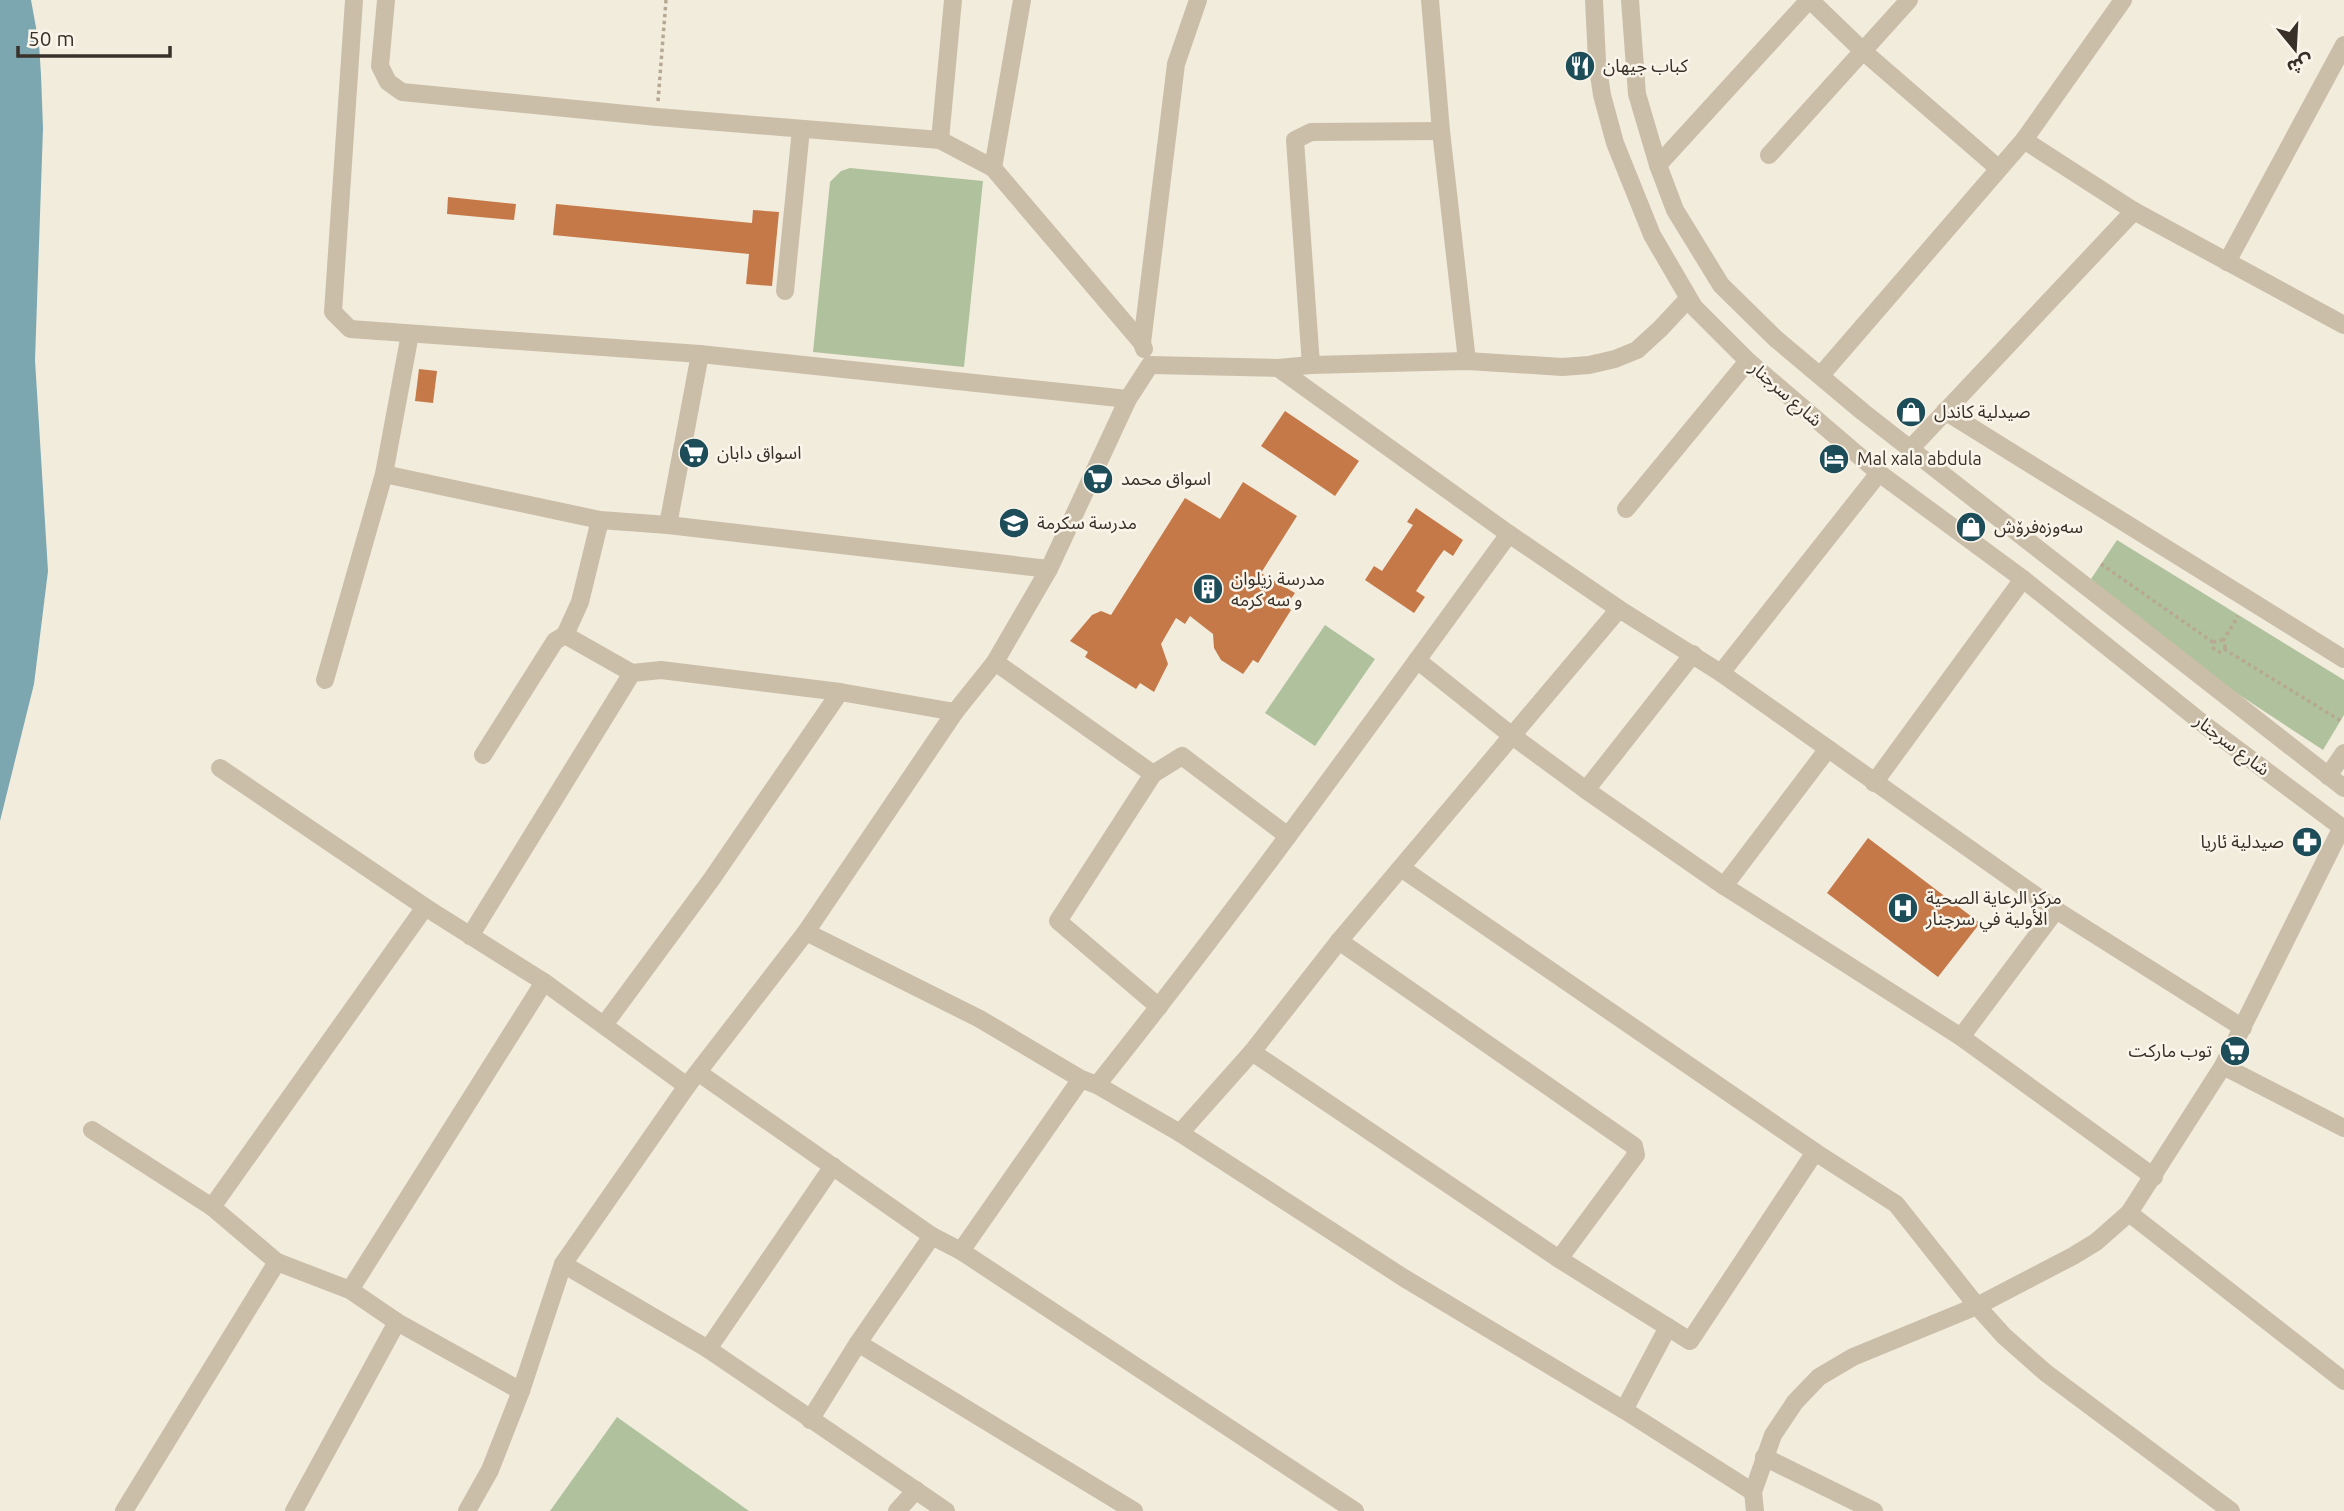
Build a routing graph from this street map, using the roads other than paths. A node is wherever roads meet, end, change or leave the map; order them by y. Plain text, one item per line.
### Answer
1 (354, 0) edge
2 (386, 0) edge
3 (953, 0) edge
4 (1021, 0) edge
5 (1198, 0) edge
6 (1430, 0) edge
7 (1594, 0) edge
8 (1630, 0) edge
9 (1809, 0) edge
10 (1909, 0) edge
11 (2123, 0) edge
12 (2344, 46) edge
13 (1864, 52) junction
14 (801, 129) junction
15 (1441, 131) junction
16 (940, 140) junction
17 (2024, 140) junction
18 (1769, 155) dead end
19 (1658, 165) junction
20 (993, 168) junction
21 (1998, 168) junction
22 (2134, 211) junction
23 (2227, 262) junction
24 (785, 291) dead end
25 (1688, 299) junction
26 (2344, 325) edge
27 (410, 334) junction
28 (1142, 343) junction
29 (700, 354) junction
30 (1468, 361) junction
31 (1748, 362) junction
32 (1150, 365) junction
33 (1311, 365) junction
34 (1278, 369) junction
35 (1821, 375) junction
36 (1128, 399) junction
37 (1945, 411) junction
38 (1911, 448) junction
39 (1879, 472) junction
40 (384, 474) junction
41 (1626, 509) dead end
42 (600, 520) junction
43 (668, 525) junction
44 (1509, 534) junction
45 (1049, 569) junction
46 (2023, 579) junction
47 (1619, 609) junction
48 (565, 635) junction
49 (1693, 654) junction
50 (2344, 659) edge
51 (1417, 660) junction
52 (995, 662) junction
53 (632, 673) junction
54 (1721, 673) junction
55 (325, 680) dead end
56 (840, 692) junction
57 (955, 712) junction
58 (1511, 735) junction
59 (1827, 750) junction
60 (2344, 753) edge
61 (483, 755) dead end
62 (220, 768) dead end
63 (1153, 774) junction
64 (2328, 776) junction
65 (1874, 783) junction
66 (2344, 788) edge
67 (1586, 790) junction
68 (2343, 828) edge
69 (1288, 836) junction
70 (1401, 868) junction
71 (1724, 886) junction
72 (425, 907) junction
73 (2056, 910) junction
74 (806, 932) junction
75 (470, 936) junction
76 (1339, 941) junction
77 (544, 982) junction
78 (1159, 1007) junction
79 (604, 1025) junction
80 (2243, 1028) junction
81 (1961, 1037) junction
82 (1252, 1052) junction
83 (2223, 1066) junction
84 (693, 1080) junction
85 (1089, 1082) junction
86 (2344, 1128) edge
87 (92, 1130) dead end
88 (1180, 1133) junction
89 (1815, 1152) junction
90 (833, 1166) junction
91 (2154, 1177) junction
92 (212, 1207) junction
93 (2129, 1213) junction
94 (932, 1236) junction
95 (961, 1251) junction
96 (1559, 1259) junction
97 (277, 1262) junction
98 (564, 1264) junction
99 (350, 1290) junction
100 (1977, 1306) junction
101 (397, 1322) junction
102 (1668, 1327) junction
103 (858, 1343) junction
104 (708, 1349) junction
105 (2344, 1381) edge
106 (521, 1391) junction
107 (1624, 1409) junction
108 (810, 1420) junction
109 (1764, 1457) junction
110 (916, 1490) junction
111 (1753, 1492) junction
112 (124, 1511) edge
113 (294, 1511) edge
114 (467, 1511) edge
115 (897, 1511) edge
116 (946, 1511) edge
117 (1134, 1511) edge
118 (1355, 1511) edge
119 (1755, 1511) edge
120 (1874, 1511) edge
121 (2231, 1511) edge

1 - 27 street
2 - 14 street
3 - 16 street
4 - 20 street
5 - 28 street
6 - 15 street
7 - 25 street, شارع سرجنار
8 - 19 street, شارع سرجنار
9 - 13 street
9 - 19 street
10 - 13 street
11 - 17 street
12 - 23 street
13 - 18 street
13 - 21 street
14 - 16 street
14 - 24 street
15 - 30 street
15 - 33 street
16 - 20 street
17 - 21 street
17 - 22 street
19 - 35 street, شارع سرجنار
20 - 28 street
21 - 35 street
22 - 23 street
22 - 37 street
23 - 26 street
25 - 30 street
25 - 31 street, شارع سرجنار
27 - 29 street
27 - 40 street
28 - 32 street
29 - 36 street
29 - 43 street
30 - 33 street
31 - 39 street, شارع سرجنار
31 - 41 street
32 - 34 street
32 - 36 street
33 - 34 street
34 - 44 street
35 - 38 street, شارع سرجنار
36 - 45 street
37 - 38 street
37 - 50 street
38 - 64 street, شارع سرجنار
39 - 46 street, شارع سرجنار
39 - 54 street
40 - 42 street
40 - 55 street
42 - 43 street
42 - 48 street
43 - 45 street
44 - 47 street
44 - 51 street
45 - 52 street
46 - 65 street
46 - 68 street, شارع سرجنار
47 - 49 street
47 - 58 street
48 - 53 street
48 - 61 street
49 - 54 street
49 - 67 street
51 - 58 street
51 - 69 street
52 - 57 street
52 - 63 street
53 - 56 street
53 - 75 street
54 - 59 street
56 - 57 street
56 - 79 street
57 - 74 street
58 - 67 street
58 - 70 street
59 - 65 street
59 - 71 street
60 - 64 street
62 - 72 street
63 - 69 street
63 - 78 street
64 - 66 street, شارع سرجنار
65 - 73 street
67 - 71 street
68 - 80 street
69 - 78 street
70 - 76 street
70 - 89 street
71 - 81 street
72 - 75 street
72 - 92 street
73 - 80 street
73 - 81 street
74 - 84 street
74 - 85 street
75 - 77 street
76 - 82 street
76 - 96 street
77 - 79 street
77 - 99 street
78 - 85 street
79 - 84 street
80 - 83 street
81 - 91 street
82 - 88 street
82 - 96 street
83 - 86 street
83 - 91 street
84 - 90 street
84 - 98 street
85 - 88 street
85 - 95 street
87 - 92 street
88 - 107 street
89 - 100 street
89 - 102 street
90 - 94 street
90 - 104 street
91 - 93 street
92 - 97 street
93 - 100 street
93 - 105 street
94 - 95 street
94 - 103 street
95 - 118 street
96 - 102 street
97 - 99 street
97 - 112 street
98 - 104 street
98 - 106 street
99 - 101 street
100 - 109 street
100 - 121 street
101 - 106 street
101 - 113 street
102 - 107 street
103 - 108 street
103 - 117 street
104 - 108 street
106 - 114 street
107 - 111 street
108 - 110 street
109 - 111 street
109 - 120 street
110 - 115 street
110 - 116 street
111 - 119 street

